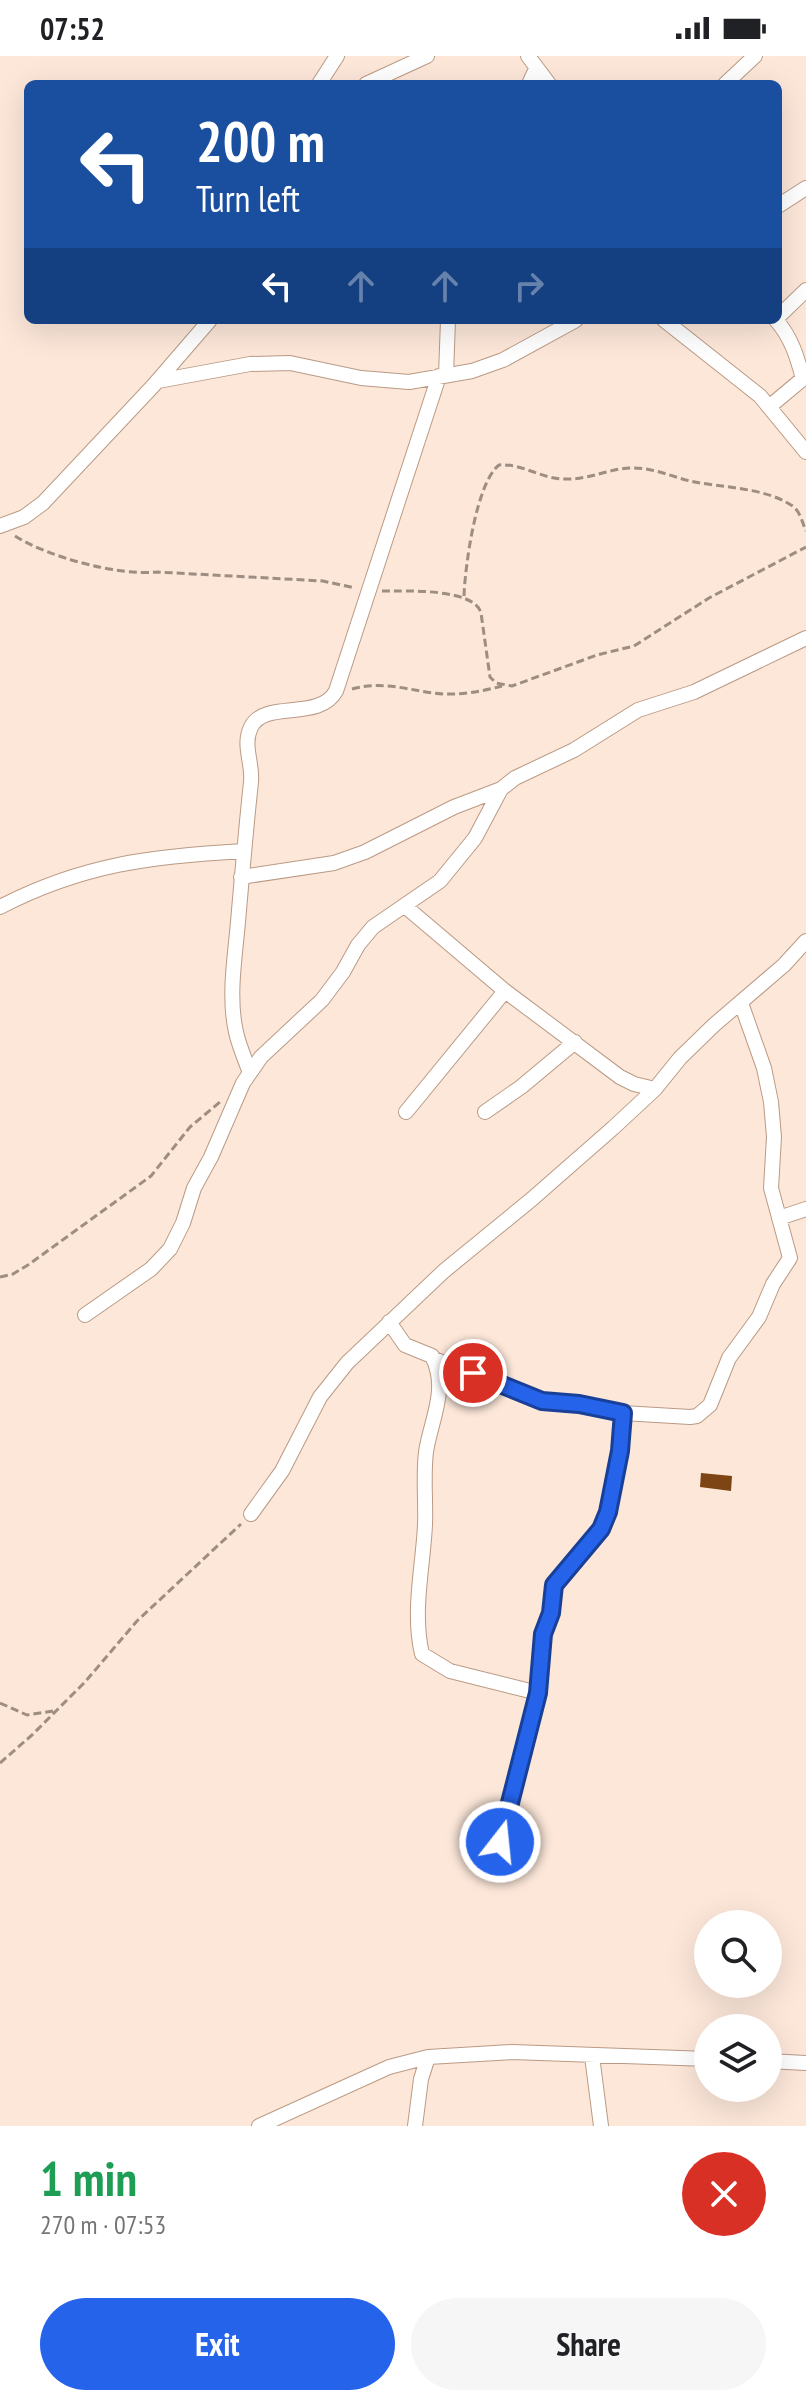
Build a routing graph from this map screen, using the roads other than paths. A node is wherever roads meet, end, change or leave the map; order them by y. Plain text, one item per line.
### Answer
1 (337, 56) edge
2 (427, 56) edge
3 (528, 56) edge
4 (755, 56) edge
5 (536, 69) junction
6 (322, 80) edge
7 (375, 80) edge
8 (531, 80) edge
9 (546, 80) edge
10 (729, 80) edge
11 (806, 188) edge
12 (782, 203) edge
13 (806, 290) edge
14 (782, 313) edge
15 (207, 324) edge
16 (448, 324) edge
17 (569, 324) edge
18 (781, 324) edge
19 (680, 325) edge
20 (442, 376) junction
21 (804, 377) edge
22 (158, 381) junction
23 (769, 407) junction
24 (806, 452) edge
25 (0, 526) edge
26 (806, 638) edge
27 (501, 789) junction
28 (244, 851) junction
29 (241, 877) junction
30 (0, 907) edge
31 (406, 907) junction
32 (806, 941) edge
33 (505, 991) junction
34 (741, 1003) junction
35 (575, 1042) junction
36 (250, 1073) junction
37 (655, 1089) junction
38 (406, 1112) dead end
39 (485, 1112) dead end
40 (806, 1209) edge
41 (779, 1218) junction
42 (85, 1315) dead end
43 (389, 1322) junction
44 (434, 1359) junction
45 (623, 1413) junction
46 (251, 1514) road end
47 (538, 1693) junction
48 (500, 1842) dead end
49 (592, 2056) junction
50 (428, 2057) junction
51 (694, 2059) edge
52 (782, 2062) edge
53 (806, 2063) edge
54 (259, 2126) edge
55 (415, 2126) edge
56 (601, 2126) edge

1 - 6 street
2 - 7 street
3 - 5 street
4 - 10 street
5 - 8 street
5 - 9 street
11 - 12 street
13 - 14 street
15 - 22 street
16 - 20 street
17 - 20 street
18 - 21 street
19 - 23 street
20 - 22 street
20 - 28 street
21 - 23 street
22 - 25 street
23 - 24 street
26 - 27 street
27 - 29 street
27 - 31 street
28 - 29 street
28 - 30 street
29 - 36 street
31 - 33 street
31 - 36 street
32 - 34 street
33 - 35 street
33 - 38 street
34 - 37 street
34 - 41 street
35 - 37 street
35 - 39 street
36 - 42 street
37 - 43 street
40 - 41 street
41 - 45 street
43 - 44 street
43 - 46 street
44 - 45 street
44 - 47 street
45 - 47 street
47 - 48 street
49 - 50 street
49 - 51 street
49 - 56 street
50 - 54 street
50 - 55 street
52 - 53 street

